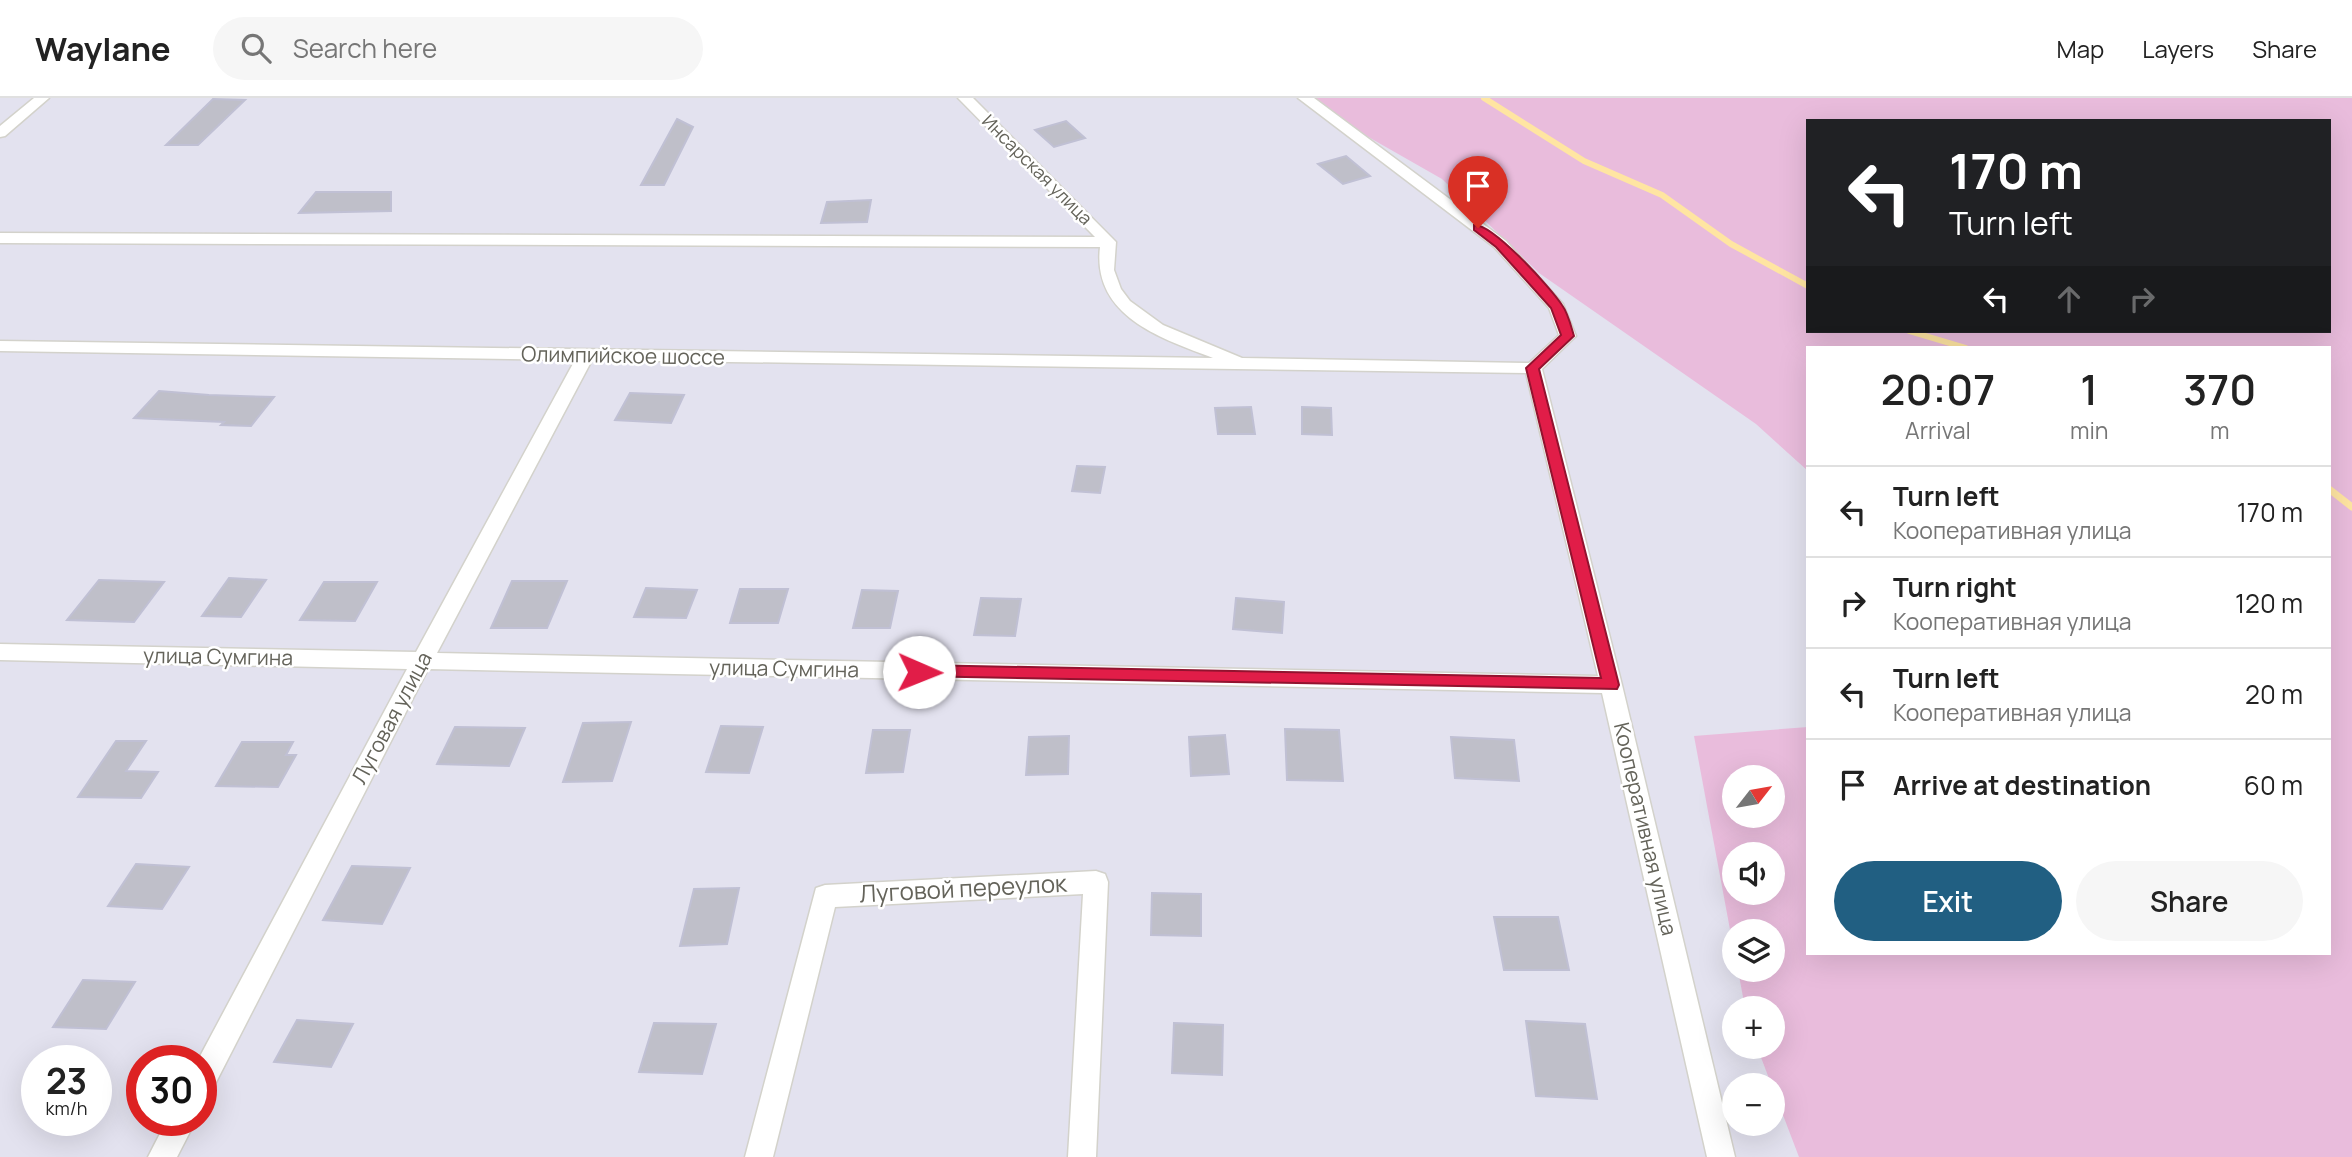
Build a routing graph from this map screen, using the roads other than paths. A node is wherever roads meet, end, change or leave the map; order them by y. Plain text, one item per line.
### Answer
1 (43, 98) edge
2 (965, 98) edge
3 (1305, 98) edge
4 (0, 134) edge
5 (0, 238) edge
6 (1108, 242) junction
7 (0, 346) edge
8 (586, 355) junction
9 (1246, 365) junction
10 (1533, 368) junction
11 (0, 652) edge
12 (421, 662) junction
13 (1611, 685) junction
14 (217, 1051) edge
15 (173, 1136) edge
16 (162, 1157) edge
17 (759, 1157) edge
18 (1082, 1157) edge
19 (1721, 1157) edge

1 - 4 street
2 - 6 street, Инсарская улица
3 - 10 street
5 - 6 street
6 - 9 street
7 - 8 street, Олимпийское шоссе
8 - 9 street, Олимпийское шоссе
8 - 12 street, Луговая улица
9 - 10 street, Олимпийское шоссе
10 - 13 street, Кооперативная улица
11 - 12 street, улица Сумгина
12 - 13 street, улица Сумгина
12 - 14 street, Луговая улица
13 - 19 street, Кооперативная улица
15 - 16 street
17 - 18 street, Луговой переулок

